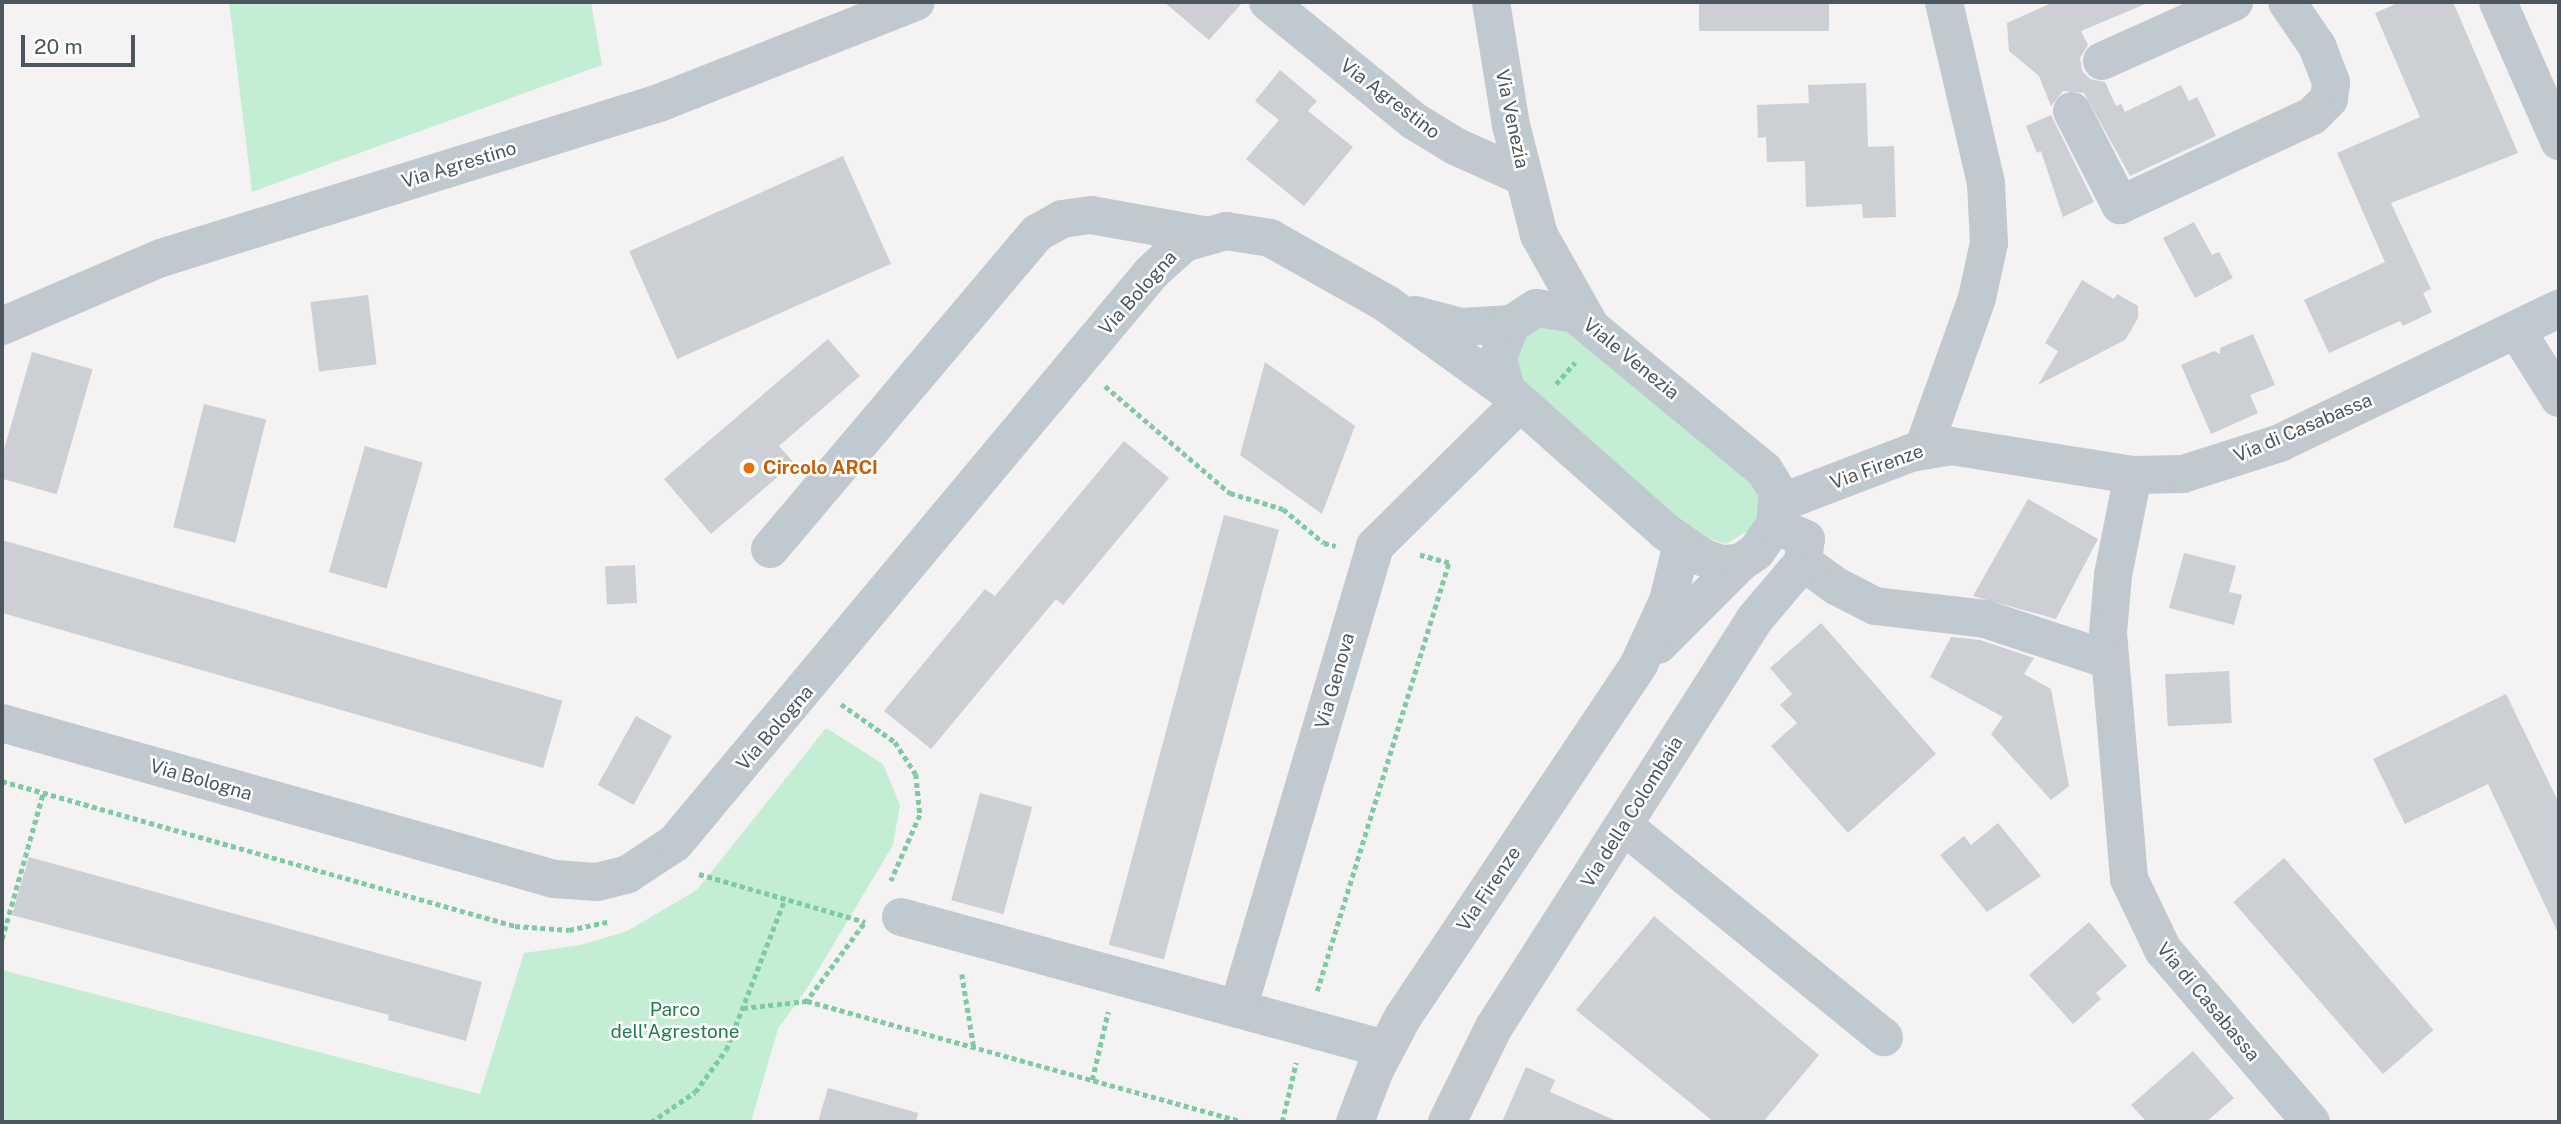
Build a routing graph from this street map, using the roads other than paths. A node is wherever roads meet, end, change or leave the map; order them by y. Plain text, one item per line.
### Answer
1 (916, 2) edge
2 (1268, 2) edge
3 (1491, 2) edge
4 (1944, 2) edge
5 (2234, 2) edge
6 (2287, 2) edge
7 (2498, 2) edge
8 (2102, 61) dead end
9 (2072, 111) dead end
10 (2559, 141) edge
11 (1524, 177) junction
12 (1539, 234) junction
13 (1203, 235) junction
14 (1387, 304) junction
15 (2559, 309) edge
16 (1515, 320) junction
17 (2, 326) edge
18 (2516, 331) junction
19 (1586, 337) junction
20 (1512, 397) junction
21 (2559, 398) edge
22 (1923, 449) junction
23 (2133, 475) junction
24 (1778, 514) junction
25 (1682, 544) junction
26 (770, 549) dead end
27 (1803, 562) junction
28 (1740, 563) junction
29 (2109, 660) junction
30 (1639, 664) junction
31 (2, 723) edge
32 (1624, 826) junction
33 (901, 917) dead end
34 (1238, 1009) junction
35 (1884, 1038) dead end
36 (1385, 1049) junction
37 (1355, 1122) edge
38 (1447, 1122) edge
39 (2311, 1122) edge

1 - 17 street, Via Agrestino
2 - 11 street, Via Agrestino
3 - 11 street, Via Venezia
4 - 22 street
5 - 8 street
6 - 9 street
7 - 10 street
11 - 12 street, Via Venezia
12 - 16 street, Via Venezia
12 - 19 street, Via Venezia
13 - 14 street, Via Bologna
13 - 26 street
13 - 31 street, Via Bologna
14 - 16 street, Via Bologna
14 - 20 street, Via Bologna
15 - 18 street, Via di Casabassa
16 - 19 street, Viale Venezia
16 - 20 street
18 - 21 street
18 - 23 street, Via di Casabassa
19 - 24 street, Viale Venezia
20 - 25 street, Via Bologna
20 - 34 street, Via Genova
22 - 23 street, Via Firenze
22 - 24 street, Via Firenze
23 - 29 street, Via di Casabassa
24 - 27 street
24 - 28 street, Via Firenze
25 - 28 street
25 - 30 street, Via Firenze
27 - 29 street
27 - 32 street, Via della Colombaia
28 - 30 street, Via Firenze
29 - 39 street, Via di Casabassa
30 - 36 street, Via Firenze
32 - 35 street
32 - 38 street, Via della Colombaia
33 - 34 street
34 - 36 street
36 - 37 street, Via Firenze

